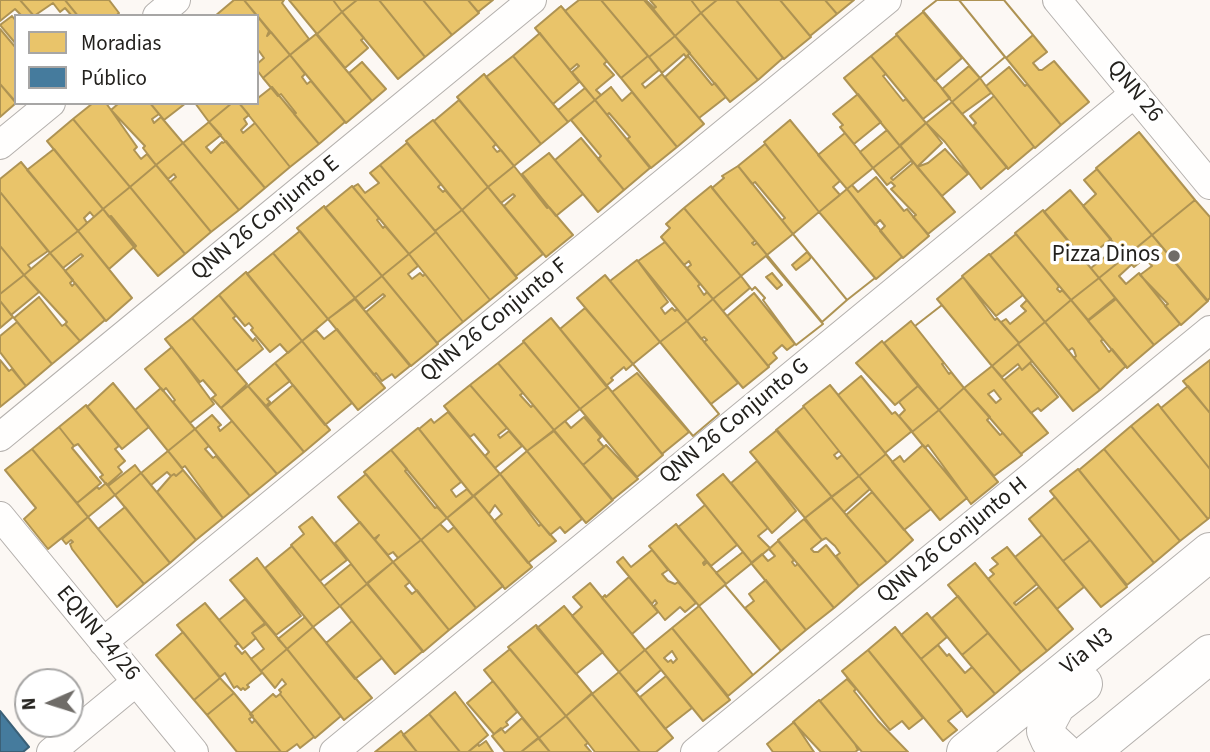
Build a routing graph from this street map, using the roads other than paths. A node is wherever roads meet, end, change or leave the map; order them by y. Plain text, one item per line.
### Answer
1 (176, 0) edge
2 (532, 0) edge
3 (887, 0) edge
4 (1057, 0) edge
5 (159, 14) edge
6 (1135, 93) junction
7 (49, 105) edge
8 (0, 145) edge
9 (1210, 185) edge
10 (1210, 330) edge
11 (0, 437) edge
12 (0, 516) edge
13 (1210, 552) edge
14 (1210, 572) edge
15 (103, 642) junction
16 (1210, 654) edge
17 (136, 682) junction
18 (979, 751) edge
19 (51, 752) edge
20 (194, 752) edge
21 (334, 752) edge
22 (695, 752) edge
23 (1083, 752) edge

1 - 5 street
2 - 11 street, QNN 26 Conjunto E
3 - 15 street, QNN 26 Conjunto F
4 - 6 street, QNN 26
6 - 9 street, QNN 26
6 - 21 street, QNN 26 Conjunto G
7 - 8 street
10 - 22 street, QNN 26 Conjunto H
12 - 15 street, EQNN 24/26
13 - 18 main road, Via N3
14 - 23 main road
15 - 17 street, EQNN 24/26
16 - 23 main road
17 - 19 street
17 - 20 street, EQNN 24/26

